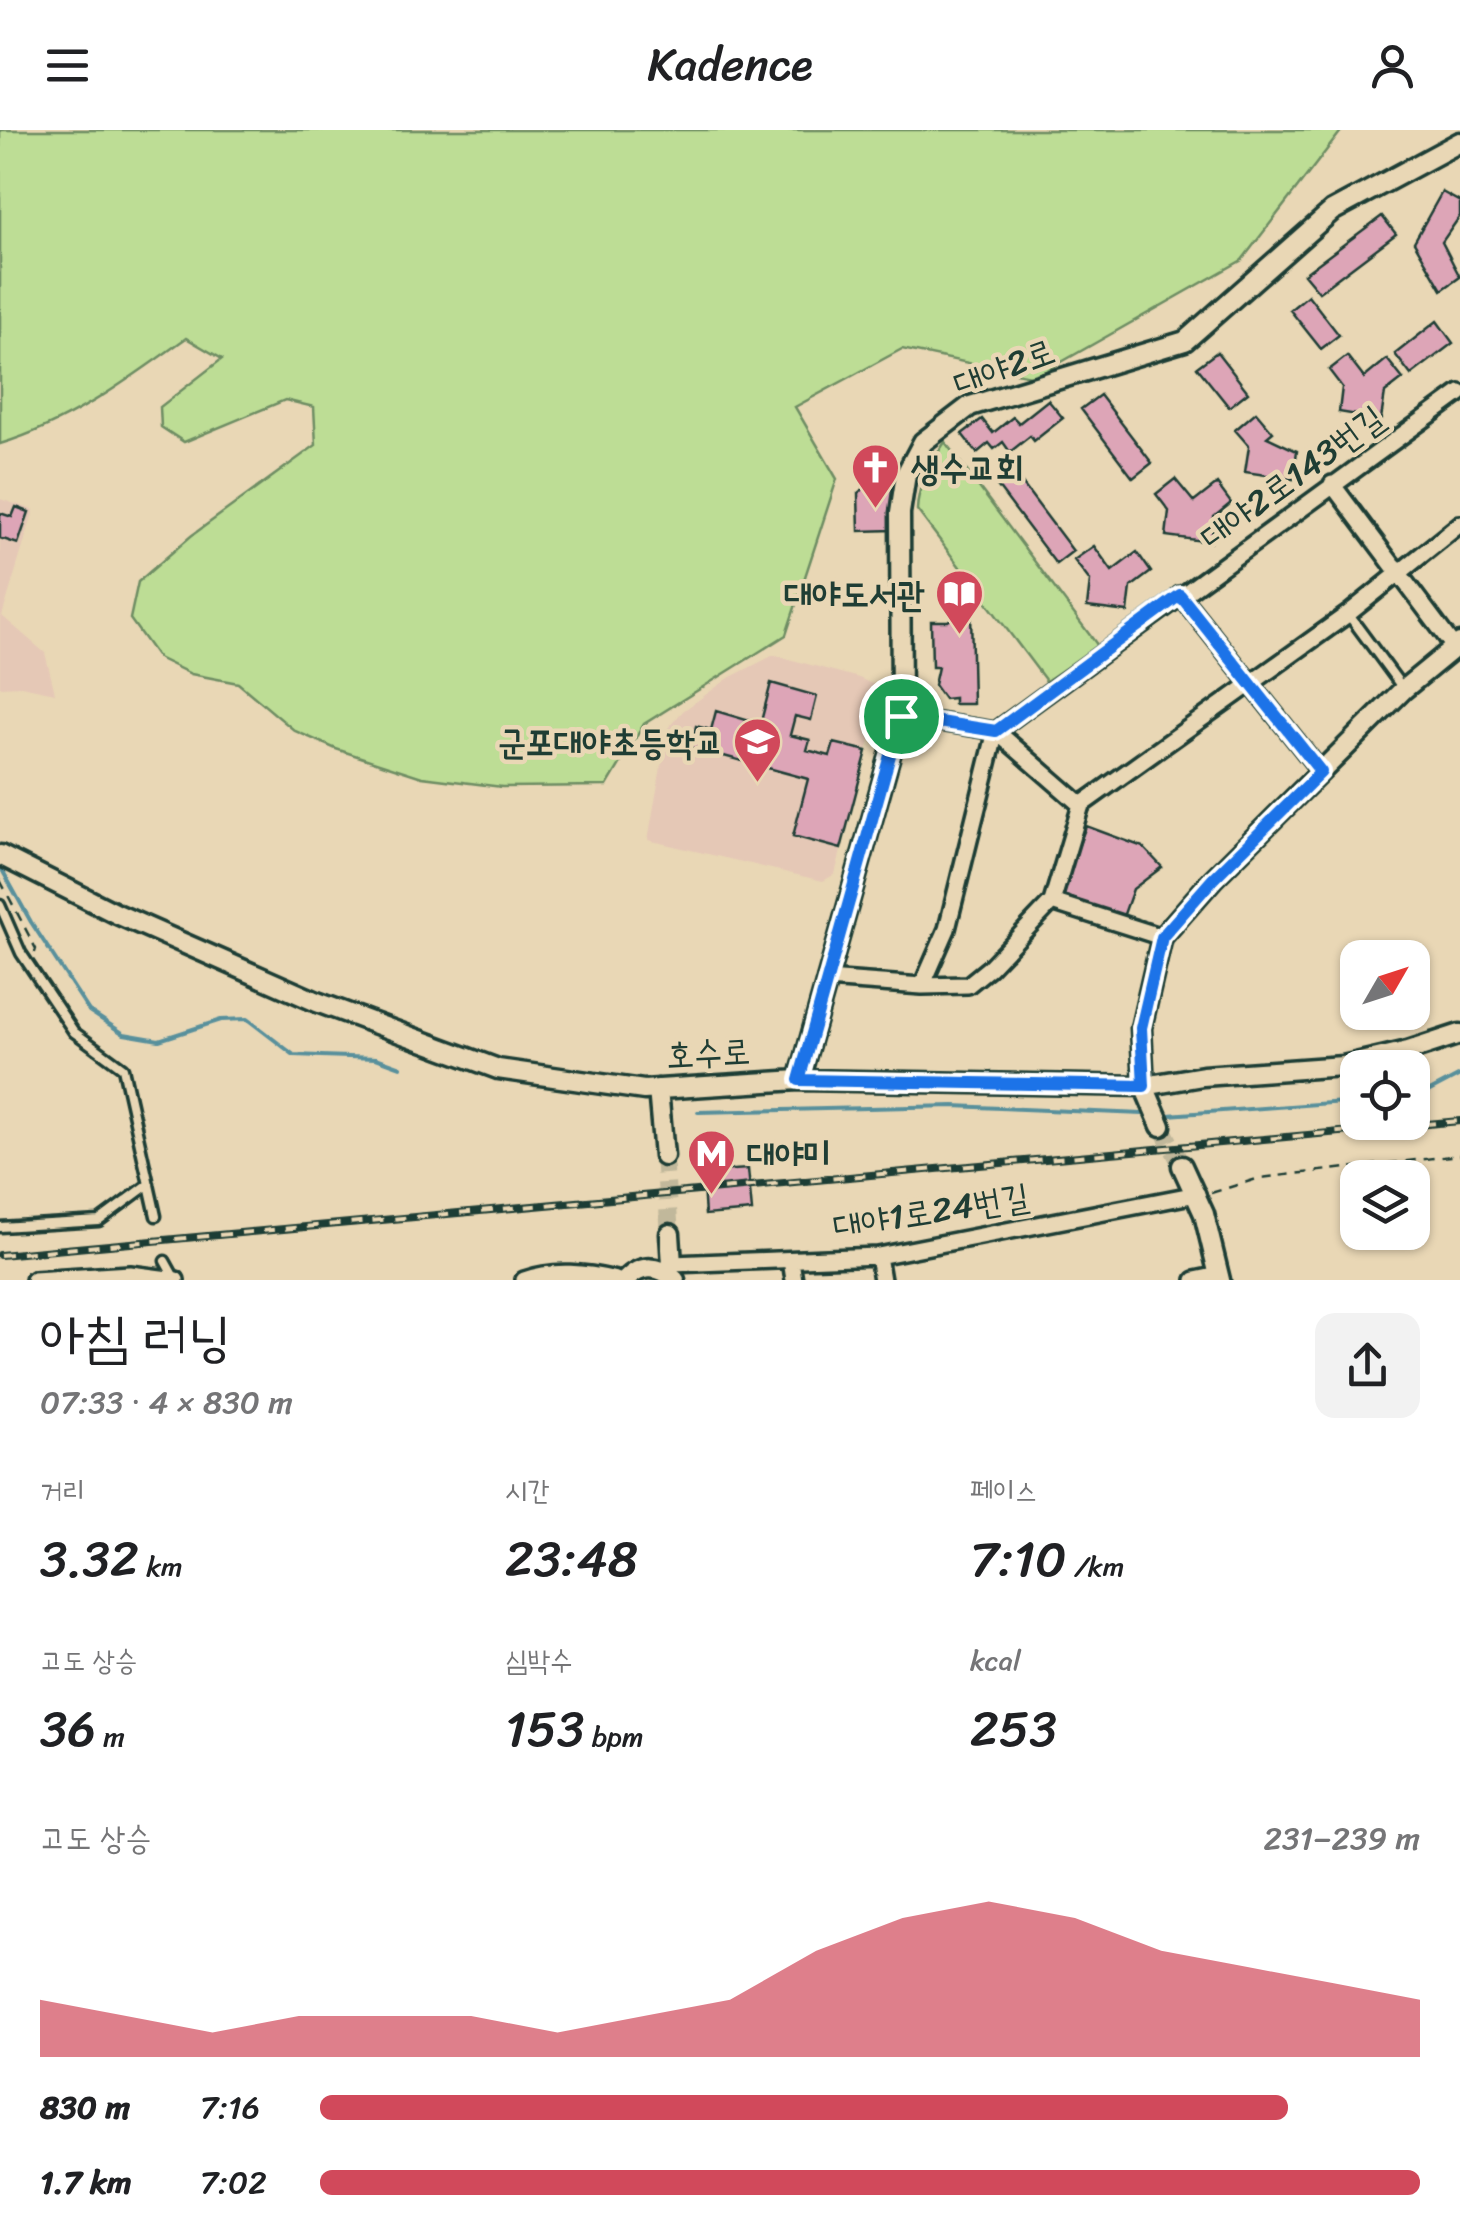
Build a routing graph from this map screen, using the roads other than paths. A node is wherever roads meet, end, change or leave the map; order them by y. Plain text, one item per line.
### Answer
1 (1459, 143) edge
2 (1460, 393) edge
3 (1332, 484) junction
4 (1460, 524) edge
5 (1400, 571) junction
6 (1180, 595) junction
7 (1348, 614) junction
8 (1457, 645) edge
9 (1250, 684) junction
10 (1404, 689) junction
11 (901, 716) junction
12 (996, 731) junction
13 (1321, 772) junction
14 (1081, 805) junction
15 (0, 855) edge
16 (1052, 902) junction
17 (0, 904) edge
18 (1162, 937) junction
19 (826, 978) junction
20 (922, 986) junction
21 (1460, 1034) edge
22 (799, 1080) junction
23 (1144, 1086) junction
24 (658, 1089) junction
25 (1161, 1126) tunnel mouth
26 (664, 1156) tunnel mouth
27 (1182, 1166) tunnel mouth
28 (149, 1184) junction
29 (1197, 1194) junction
30 (156, 1216) dead end
31 (0, 1228) edge
32 (670, 1234) tunnel mouth
33 (878, 1256) junction
34 (792, 1260) junction
35 (165, 1261) dead end
36 (671, 1272) edge
37 (1220, 1278) edge
38 (34, 1280) edge
39 (176, 1280) edge
40 (524, 1280) edge
41 (616, 1280) edge
42 (626, 1280) edge
43 (794, 1280) edge
44 (882, 1280) edge
45 (1195, 1280) edge

1 - 11 street, 대야2로
2 - 3 street, 대야2로143번길
3 - 5 street
3 - 6 street, 대야2로143번길
4 - 5 street
5 - 7 street
5 - 8 street
6 - 9 street
6 - 12 street, 대야2로143번길
7 - 9 street
7 - 10 lane
8 - 10 street
9 - 13 street
9 - 14 street
10 - 13 street
11 - 12 street
11 - 19 street, 대야2로
12 - 14 street
12 - 20 street
13 - 18 street
14 - 16 street
15 - 24 street, 호수로
16 - 18 street
16 - 20 street
17 - 28 lane
18 - 23 street
19 - 20 street
19 - 22 street, 대야2로
21 - 23 street, 호수로
22 - 23 street, 호수로
22 - 24 street, 호수로
23 - 25 street
24 - 26 street
27 - 29 street
28 - 30 lane
28 - 31 lane
29 - 33 street, 대야1로24번길
29 - 37 street
32 - 36 street
33 - 34 street, 대야1로24번길
33 - 44 street
34 - 36 street, 대야1로24번길
34 - 43 street
35 - 39 lane
36 - 42 street
37 - 45 street
38 - 39 street
40 - 41 street

